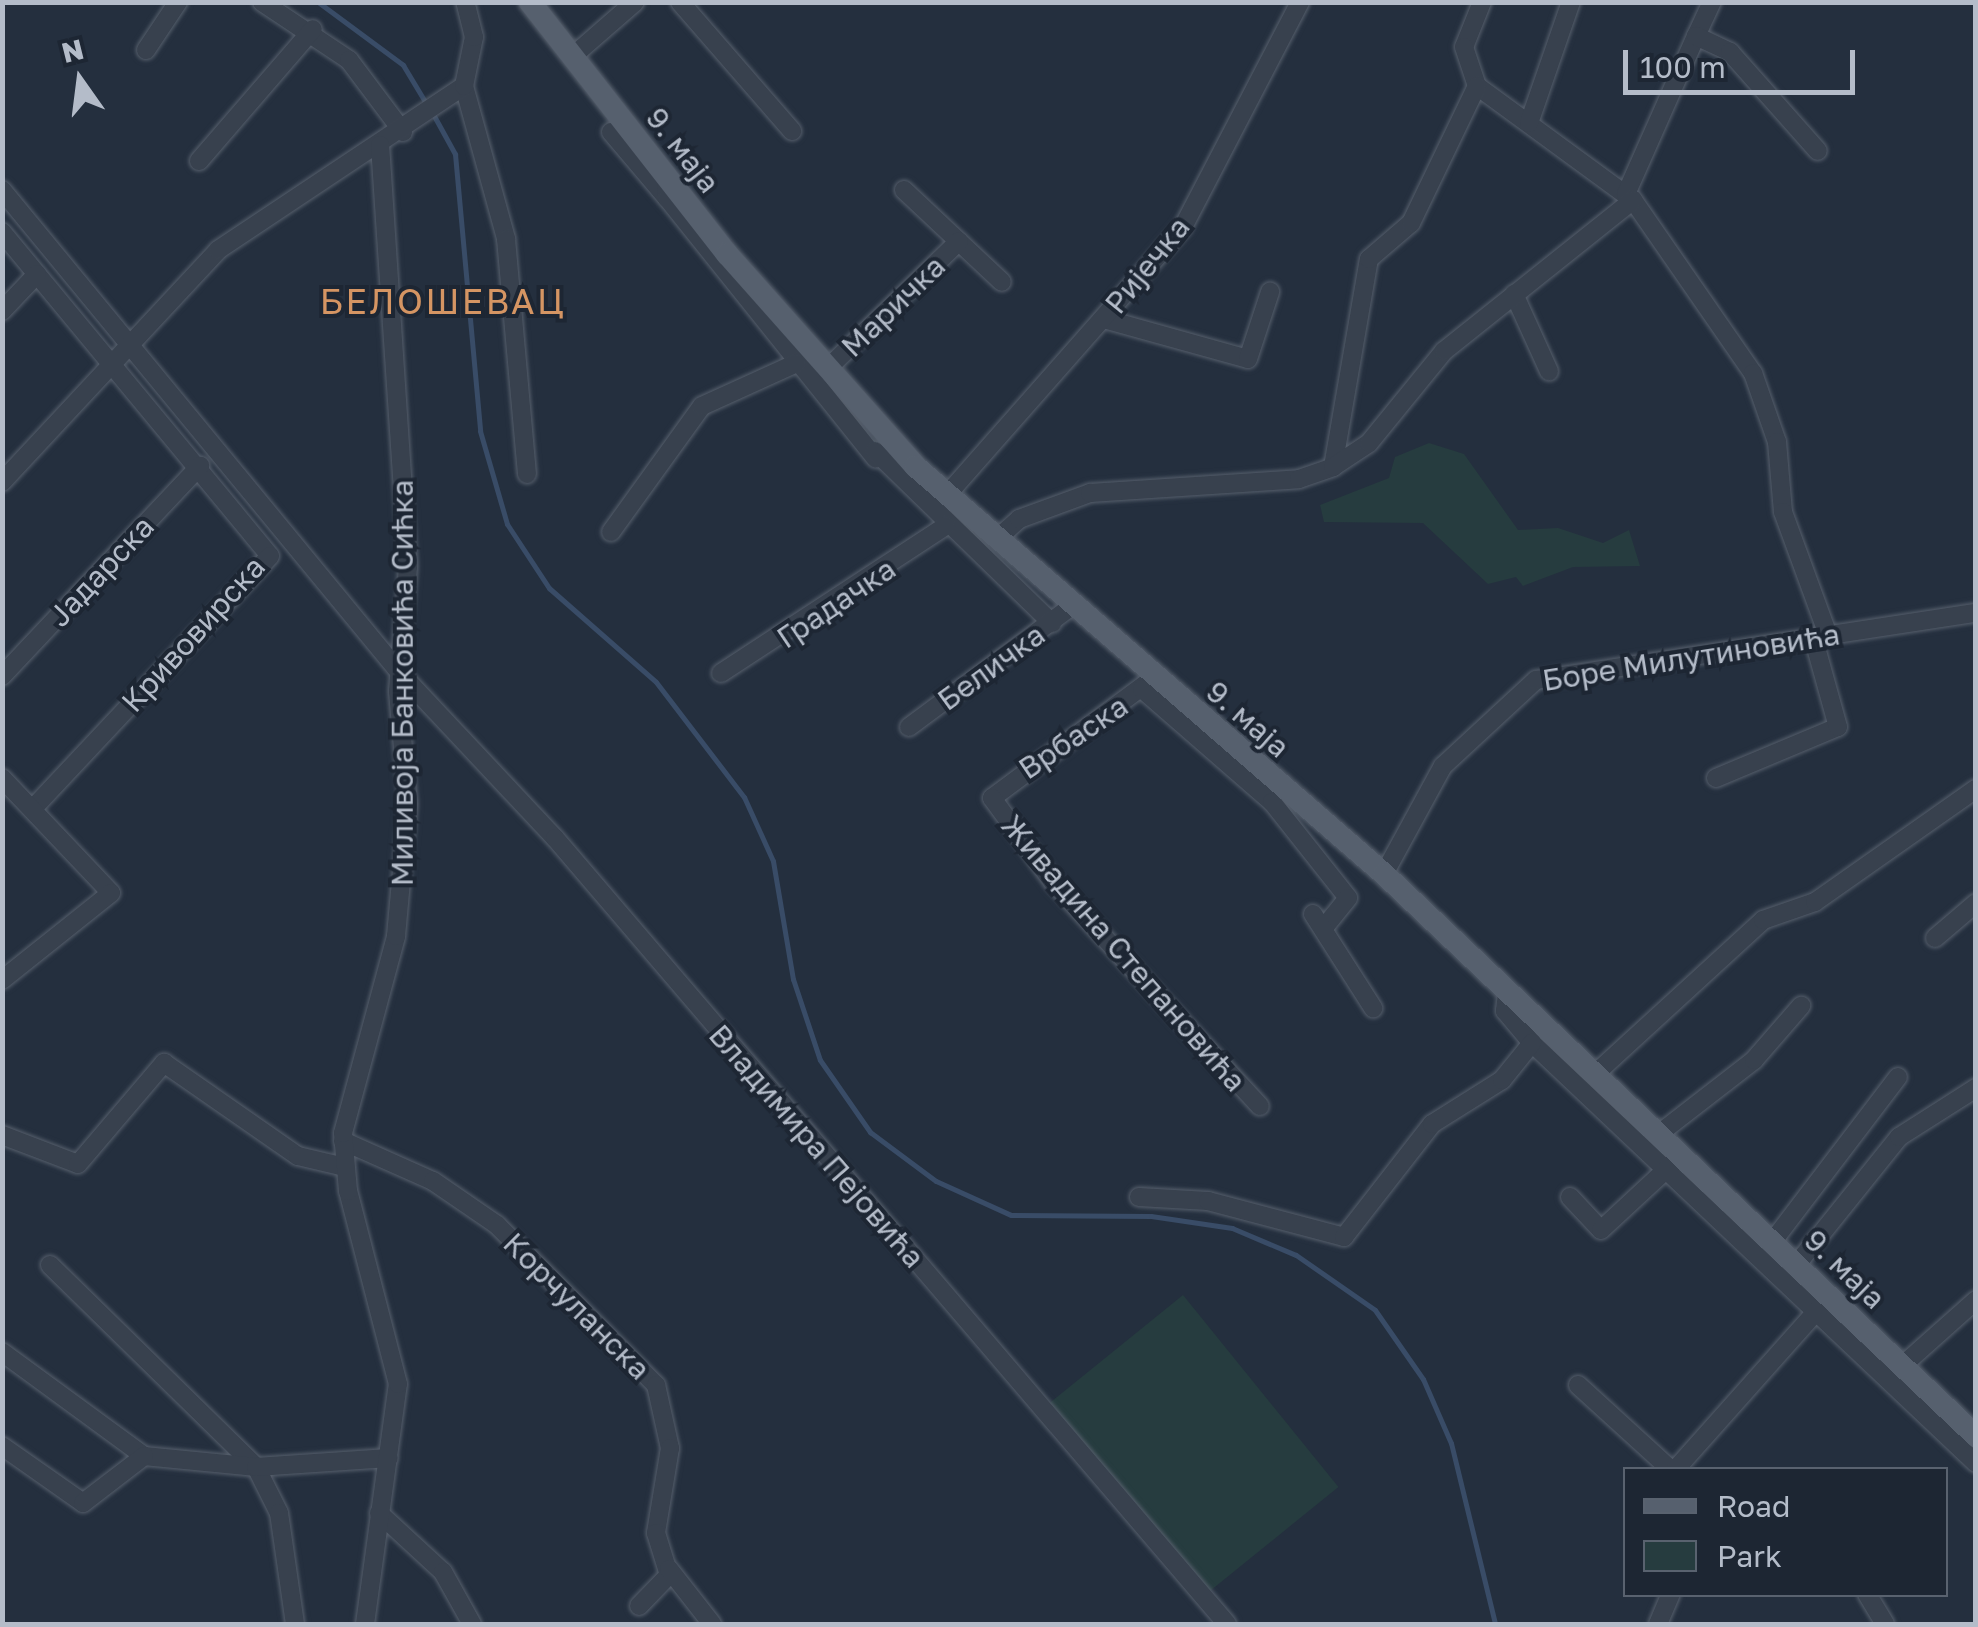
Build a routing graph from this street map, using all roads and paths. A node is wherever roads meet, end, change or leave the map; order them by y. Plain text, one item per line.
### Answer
1 (178, 2) edge
2 (262, 2) edge
3 (465, 2) edge
4 (530, 2) edge
5 (635, 2) edge
6 (680, 2) edge
7 (1300, 2) edge
8 (1482, 2) edge
9 (1571, 2) edge
10 (1712, 2) edge
11 (313, 29) junction
12 (1696, 36) junction
13 (146, 50) dead end
14 (573, 56) junction
15 (464, 86) junction
16 (1477, 86) junction
17 (1529, 122) junction
18 (407, 130) junction
19 (792, 131) dead end
20 (611, 132) dead end
21 (380, 146) junction
22 (1818, 151) dead end
23 (198, 161) dead end
24 (343, 166) junction
25 (666, 188) junction
26 (380, 189) junction
27 (2, 190) edge
28 (904, 190) dead end
29 (1629, 197) junction
30 (2, 232) edge
31 (958, 242) junction
32 (38, 274) junction
33 (1002, 282) dead end
34 (1270, 292) dead end
35 (1514, 294) junction
36 (2, 311) edge
37 (1104, 319) junction
38 (132, 344) junction
39 (114, 362) junction
40 (796, 363) junction
41 (826, 370) junction
42 (1549, 371) dead end
43 (875, 426) junction
44 (876, 459) junction
45 (200, 466) junction
46 (1333, 467) junction
47 (527, 474) dead end
48 (2, 482) edge
49 (946, 496) junction
50 (946, 526) junction
51 (611, 532) dead end
52 (996, 539) junction
53 (1072, 606) junction
54 (1976, 613) edge
55 (1052, 623) junction
56 (1820, 636) junction
57 (400, 673) junction
58 (721, 673) dead end
59 (2, 676) edge
60 (1148, 683) junction
61 (909, 727) dead end
62 (2, 778) edge
63 (1716, 778) dead end
64 (1976, 789) edge
65 (992, 798) joint
66 (34, 807) junction
67 (1384, 874) junction
68 (1976, 904) edge
69 (1935, 938) dead end
70 (2, 980) edge
71 (1507, 994) junction
72 (1801, 1006) dead end
73 (1373, 1008) dead end
74 (1532, 1042) junction
75 (1594, 1075) junction
76 (1898, 1076) dead end
77 (1976, 1088) edge
78 (1260, 1106) dead end
79 (1660, 1134) junction
80 (2, 1135) edge
81 (343, 1140) junction
82 (1674, 1162) junction
83 (344, 1167) junction
84 (1139, 1197) dead end
85 (1570, 1197) dead end
86 (1773, 1241) junction
87 (1797, 1264) junction
88 (50, 1265) dead end
89 (1976, 1300) edge
90 (1824, 1303) junction
91 (2, 1352) edge
92 (1902, 1366) junction
93 (1578, 1385) dead end
94 (1973, 1428) edge
95 (2, 1446) edge
96 (144, 1456) junction
97 (389, 1458) junction
98 (1976, 1462) edge
99 (256, 1467) junction
100 (1670, 1467) edge
101 (1676, 1467) edge
102 (380, 1513) junction
103 (669, 1569) junction
104 (1671, 1597) edge
105 (1870, 1597) edge
106 (638, 1606) dead end
107 (1216, 1620) edge
108 (295, 1624) edge
109 (365, 1624) edge
110 (472, 1624) edge
111 (712, 1624) edge
112 (1658, 1624) edge
113 (1886, 1624) edge

1 - 13 street
2 - 11 street
3 - 15 street
4 - 14 main road, 9. маја
5 - 14 street
6 - 19 street
7 - 37 street, Ријечка
8 - 16 street
9 - 17 street
10 - 12 street
11 - 18 street
11 - 23 street
12 - 22 street
12 - 29 street
14 - 25 main road, 9. маја
15 - 18 street
15 - 47 street
16 - 17 street
16 - 46 street
17 - 29 street
18 - 21 street
20 - 25 street
21 - 24 street
21 - 26 street, Миливоја Банковића Сићка
24 - 26 street
24 - 38 street
25 - 40 street
25 - 41 main road, 9. маја
26 - 57 street, Миливоја Банковића Сићка
27 - 38 street, Владимира Пејовића
28 - 31 street, Маричка
29 - 35 street
29 - 56 street
30 - 32 street, Кривовирска
31 - 33 street, Маричка
31 - 41 street, Маричка
32 - 36 street
32 - 39 street, Кривовирска
34 - 37 street
35 - 42 street
35 - 46 street
37 - 49 street, Ријечка
38 - 39 street
38 - 57 street, Владимира Пејовића
39 - 45 street, Кривовирска
39 - 48 street
40 - 44 street
40 - 51 street
41 - 43 main road, 9. маја
43 - 44 street
43 - 49 main road, 9. маја
44 - 50 street
45 - 59 street, Јадарска
45 - 66 street, Кривовирска
46 - 52 street
49 - 52 main road, 9. маја
50 - 55 street
50 - 58 street, Градачка
52 - 53 main road, 9. маја
53 - 55 street, Беличка
53 - 60 main road, 9. маја
54 - 56 street, Боре Милутиновића
55 - 61 street, Беличка
56 - 63 street
56 - 67 street, Боре Милутиновића
57 - 81 street, Миливоја Банковића Сићка
57 - 107 street, Владимира Пејовића
60 - 65 street, Врбаска
60 - 67 main road, 9. маја
60 - 73 street
62 - 66 street
64 - 75 street
65 - 78 street, Живадина Степановића
66 - 70 street
67 - 71 main road, 9. маја
68 - 69 street
71 - 74 street
71 - 75 main road, 9. маја
72 - 79 street
74 - 82 street
74 - 84 street
75 - 79 main road, 9. маја
76 - 86 street
77 - 87 street
79 - 82 main road, 9. маја
80 - 83 street
81 - 83 street, Миливоја Банковића Сићка
81 - 103 street, Корчуланска
82 - 85 street
82 - 86 main road, 9. маја
82 - 90 street
83 - 97 street, Миливоја Банковића Сићка
86 - 87 main road, 9. маја
87 - 90 main road, 9. маја
88 - 99 street
89 - 92 street
90 - 92 main road, 9. маја
90 - 98 street
90 - 101 street
91 - 96 street
92 - 94 main road, 9. маја
93 - 100 street
95 - 96 street
96 - 99 street
97 - 99 street
97 - 102 street, Миливоја Банковића Сићка
99 - 108 street
102 - 109 street, Миливоја Банковића Сићка
102 - 110 street
103 - 106 street
103 - 111 street
104 - 112 street
105 - 113 street

